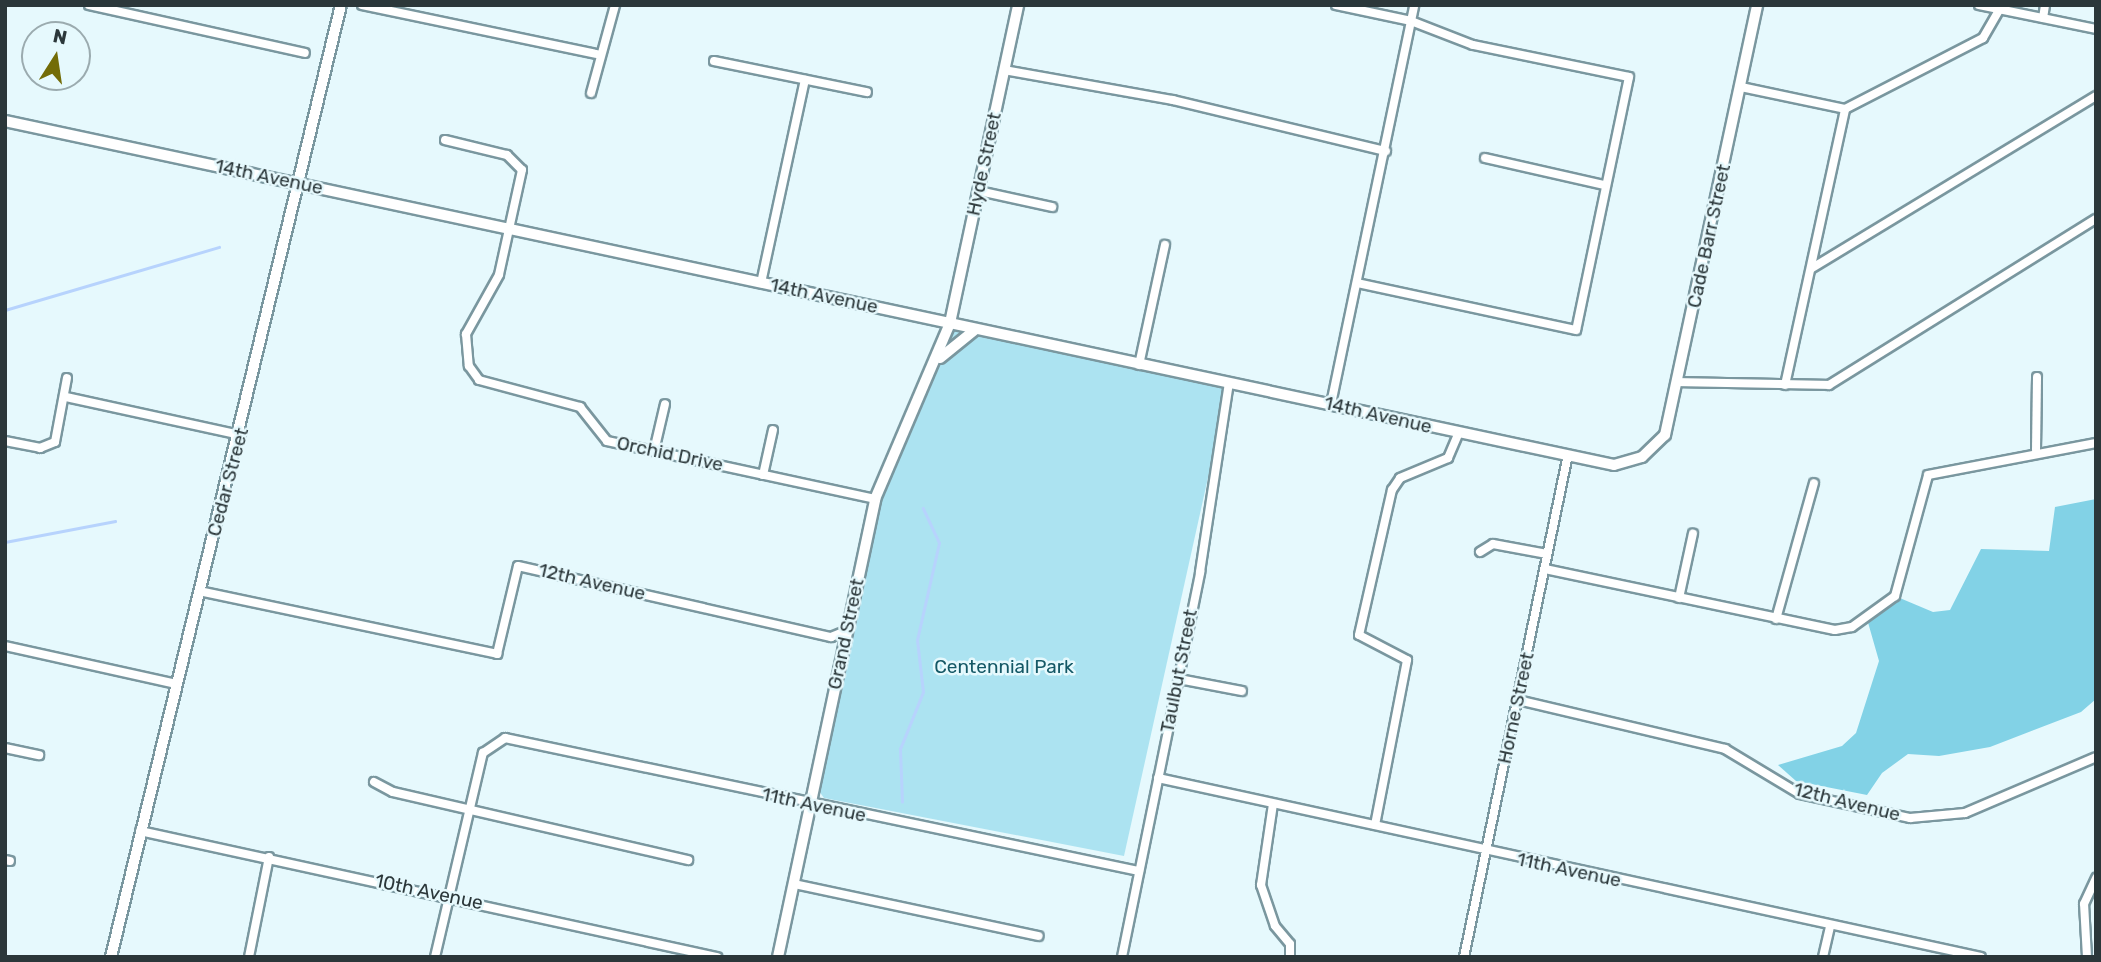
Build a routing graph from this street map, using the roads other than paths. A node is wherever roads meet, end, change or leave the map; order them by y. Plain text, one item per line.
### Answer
1 (89, 5) edge
2 (341, 5) edge
3 (362, 5) edge
4 (615, 5) edge
5 (1018, 5) edge
6 (1336, 5) edge
7 (1414, 5) edge
8 (1757, 5) edge
9 (1979, 5) edge
10 (2045, 5) edge
11 (1999, 10) junction
12 (2043, 18) junction
13 (1411, 21) junction
14 (2096, 29) edge
15 (305, 53) dead end
16 (597, 54) junction
17 (714, 61) dead end
18 (1004, 70) junction
19 (805, 80) junction
20 (1741, 87) junction
21 (867, 92) dead end
22 (591, 93) dead end
23 (2096, 96) edge
24 (1845, 109) junction
25 (5, 121) edge
26 (445, 140) dead end
27 (1386, 151) junction
28 (1485, 158) dead end
29 (301, 184) junction
30 (1604, 185) junction
31 (979, 191) junction
32 (1052, 207) dead end
33 (2096, 219) edge
34 (509, 229) junction
35 (1165, 246) dead end
36 (1812, 268) junction
37 (761, 283) junction
38 (1357, 283) junction
39 (950, 323) junction
40 (976, 329) junction
41 (939, 359) junction
42 (1139, 365) junction
43 (2037, 377) dead end
44 (67, 378) dead end
45 (1678, 382) junction
46 (1228, 383) junction
47 (1785, 385) junction
48 (66, 397) junction
49 (665, 404) dead end
50 (1331, 404) junction
51 (773, 430) dead end
52 (1458, 434) junction
53 (241, 435) junction
54 (5, 441) edge
55 (2096, 443) edge
56 (2036, 450) junction
57 (654, 451) junction
58 (1642, 457) joint
59 (1567, 459) junction
60 (763, 475) junction
61 (1814, 483) dead end
62 (875, 499) junction
63 (1693, 533) dead end
64 (1480, 552) dead end
65 (1547, 554) junction
66 (1545, 569) junction
67 (199, 591) junction
68 (1679, 598) junction
69 (1776, 619) junction
70 (846, 631) junction
71 (5, 646) edge
72 (1179, 679) junction
73 (176, 684) junction
74 (1242, 691) dead end
75 (1518, 699) junction
76 (5, 748) edge
77 (39, 755) dead end
78 (2096, 757) edge
79 (1157, 778) junction
80 (374, 782) dead end
81 (809, 804) junction
82 (1273, 804) junction
83 (467, 810) junction
84 (1375, 825) junction
85 (139, 831) junction
86 (1487, 852) junction
87 (269, 857) junction
88 (688, 860) dead end
89 (1139, 871) junction
90 (2096, 878) edge
91 (794, 884) junction
92 (449, 896) junction
93 (1830, 926) junction
94 (1039, 936) dead end
95 (111, 957) edge
96 (249, 957) edge
97 (435, 957) edge
98 (718, 957) edge
99 (778, 957) edge
100 (1122, 957) edge
101 (1290, 957) edge
102 (1464, 957) edge
103 (1823, 957) edge
104 (1981, 957) edge
105 (2087, 957) edge

1 - 15 street
2 - 29 street, Cedar Street
3 - 16 street
4 - 16 street
5 - 18 street, Hyde Street
6 - 13 street
7 - 13 street
8 - 20 street, Cade Barr Street
9 - 11 street
10 - 12 street
11 - 12 street
11 - 24 street
12 - 14 street
13 - 27 street
13 - 30 street
16 - 22 street
17 - 19 street
18 - 27 street
18 - 31 street, Hyde Street
19 - 21 street
19 - 37 street
20 - 24 street
20 - 45 street, Cade Barr Street
23 - 36 street
24 - 36 street
25 - 29 street, 14th Avenue
26 - 34 street, Orchid Drive
27 - 38 street
28 - 30 street
29 - 34 street, 14th Avenue
29 - 53 street, Cedar Street
30 - 38 street
31 - 32 street
31 - 39 street, Hyde Street
33 - 47 street
34 - 37 street, 14th Avenue
34 - 57 street, Orchid Drive
35 - 42 street
36 - 47 street
37 - 39 street, 14th Avenue
38 - 50 street
39 - 40 street, 14th Avenue
39 - 41 street, Grand Street
40 - 41 street
40 - 42 street, 14th Avenue
41 - 62 street, Grand Street
42 - 46 street, 14th Avenue
43 - 56 street
44 - 48 street
45 - 47 street
45 - 58 street, Cade Barr Street
46 - 50 street, 14th Avenue
46 - 72 street, Taulbut Street
48 - 53 street
48 - 54 street
49 - 57 street
50 - 52 street, 14th Avenue
51 - 60 street
52 - 59 street, 14th Avenue
52 - 84 street
53 - 67 street, Cedar Street
55 - 56 street
56 - 69 street
57 - 60 street, Orchid Drive
58 - 59 street, 14th Avenue
59 - 65 street, Horne Street
60 - 62 street, Orchid Drive
61 - 69 street
62 - 70 street, Grand Street
63 - 68 street
64 - 65 street
65 - 66 street, Horne Street
66 - 68 street
66 - 75 street, Horne Street
67 - 70 street, 12th Avenue
67 - 73 street, Cedar Street
68 - 69 street
70 - 81 street, Grand Street
71 - 73 street
72 - 74 street
72 - 79 street, Taulbut Street
73 - 85 street, Cedar Street
75 - 78 street, 12th Avenue
75 - 86 street, Horne Street
76 - 77 street
79 - 82 street, 11th Avenue
79 - 89 street, Taulbut Street
80 - 83 street
81 - 83 street, 11th Avenue
81 - 89 street, 11th Avenue
81 - 91 street, Grand Street
82 - 84 street, 11th Avenue
82 - 101 street
83 - 88 street
83 - 92 street
84 - 86 street, 11th Avenue
85 - 87 street, 10th Avenue
85 - 95 street, Cedar Street
86 - 93 street, 11th Avenue
86 - 102 street, Horne Street
87 - 92 street, 10th Avenue
87 - 96 street
89 - 100 street, Taulbut Street
90 - 105 street
91 - 94 street
91 - 99 street, Grand Street
92 - 97 street
92 - 98 street, 10th Avenue
93 - 103 street
93 - 104 street, 11th Avenue

